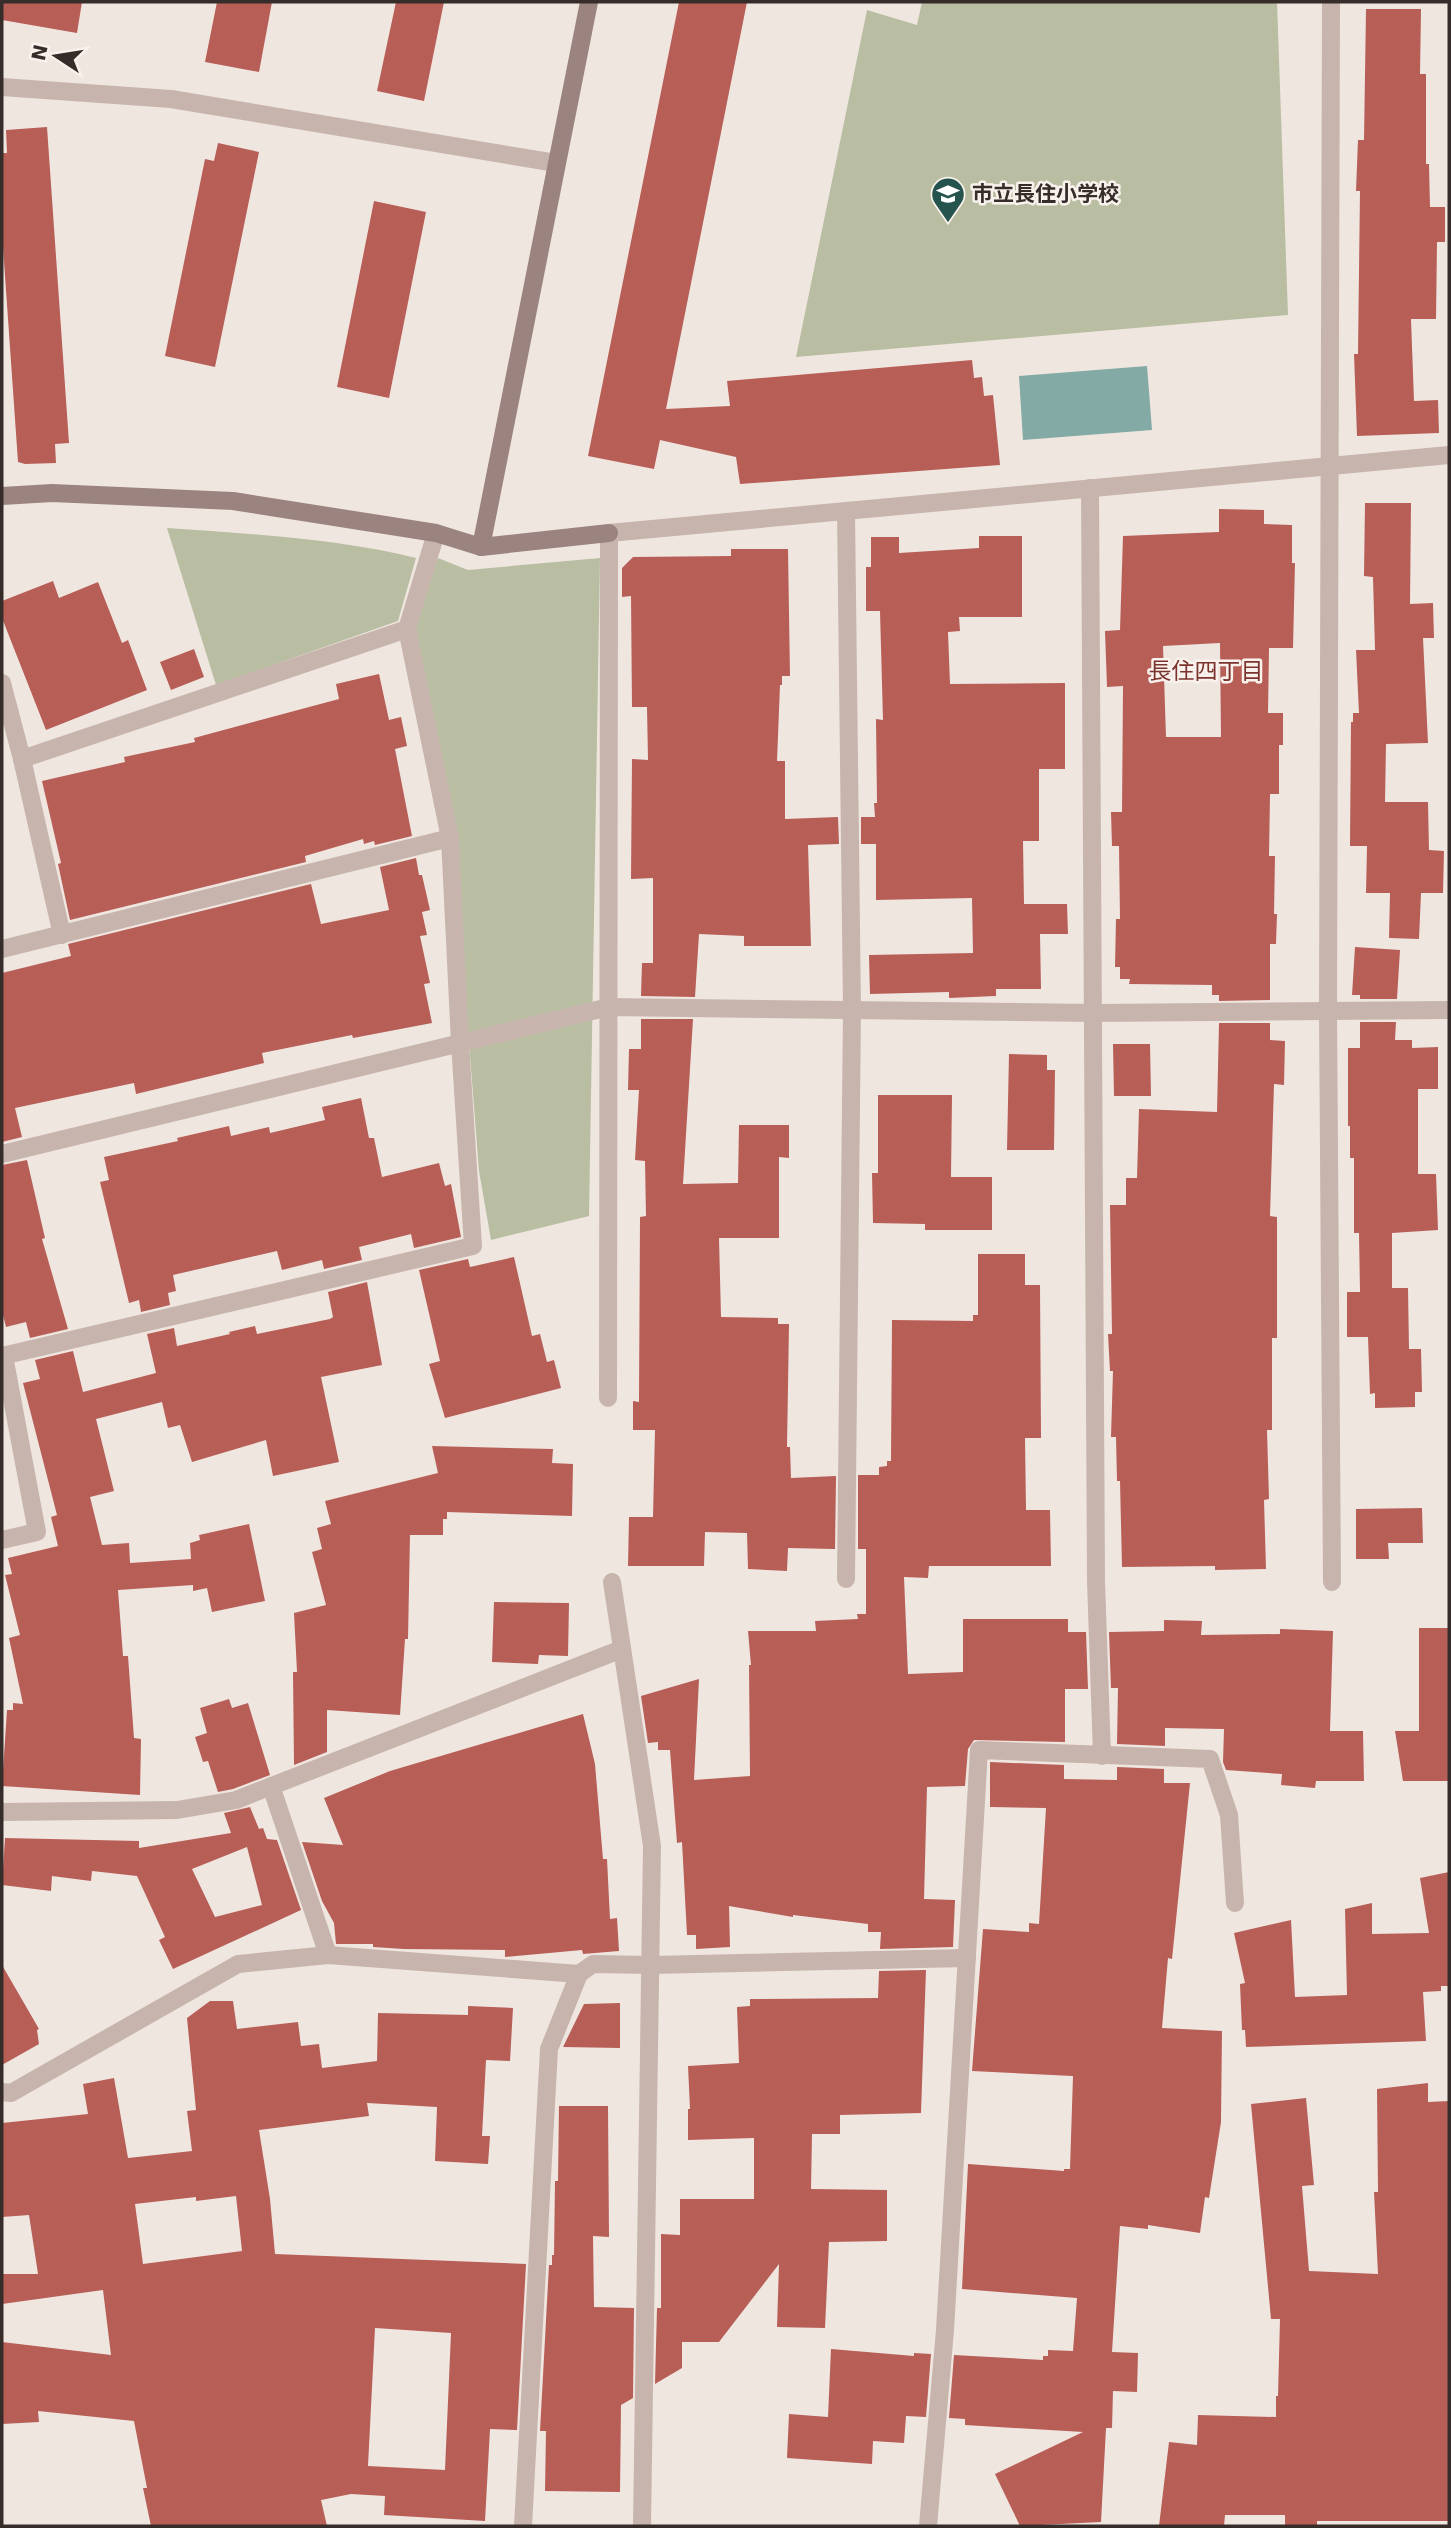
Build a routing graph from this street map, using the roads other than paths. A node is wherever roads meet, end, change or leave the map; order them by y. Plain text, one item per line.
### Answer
1 (589, 2) edge
2 (1331, 2) edge
3 (2, 87) edge
4 (556, 163) junction
5 (1449, 455) edge
6 (1329, 466) junction
7 (1090, 488) junction
8 (2, 496) edge
9 (846, 511) junction
10 (436, 533) junction
11 (609, 533) junction
12 (481, 547) junction
13 (407, 629) junction
14 (2, 683) edge
15 (22, 759) junction
16 (450, 838) junction
17 (62, 935) junction
18 (2, 949) edge
19 (609, 1007) junction
20 (852, 1010) junction
21 (1449, 1010) edge
22 (1328, 1011) junction
23 (1094, 1013) junction
24 (460, 1043) junction
25 (2, 1154) edge
26 (3, 1356) edge
27 (608, 1398) dead end
28 (2, 1540) edge
29 (846, 1579) dead end
30 (612, 1582) dead end
31 (1332, 1582) dead end
32 (622, 1649) junction
33 (1102, 1756) junction
34 (271, 1786) junction
35 (2, 1812) edge
36 (1235, 1903) dead end
37 (328, 1955) junction
38 (967, 1958) junction
39 (652, 1965) junction
40 (579, 1974) junction
41 (2, 2092) edge
42 (523, 2526) edge
43 (642, 2526) edge
44 (928, 2526) edge

1 - 4 street
2 - 6 street
3 - 4 street
4 - 12 street
5 - 6 street
6 - 7 street
6 - 22 street
7 - 9 street
7 - 23 street
8 - 10 street
9 - 11 street
9 - 20 street
10 - 12 street
10 - 13 street
11 - 12 street
11 - 19 street
13 - 15 street
13 - 16 street
14 - 15 street
15 - 17 street
16 - 17 street
16 - 24 street
17 - 18 street
19 - 20 street
19 - 24 street
19 - 27 street
20 - 23 street
20 - 29 street
21 - 22 street
22 - 23 street
22 - 31 street
23 - 33 street
24 - 25 street
24 - 26 street
26 - 28 street
30 - 32 street
32 - 34 street
32 - 39 street
33 - 36 street
33 - 38 street
34 - 35 street
34 - 37 street
37 - 40 street
37 - 41 street
38 - 39 street
38 - 44 street
39 - 40 street
39 - 43 street
40 - 42 street

